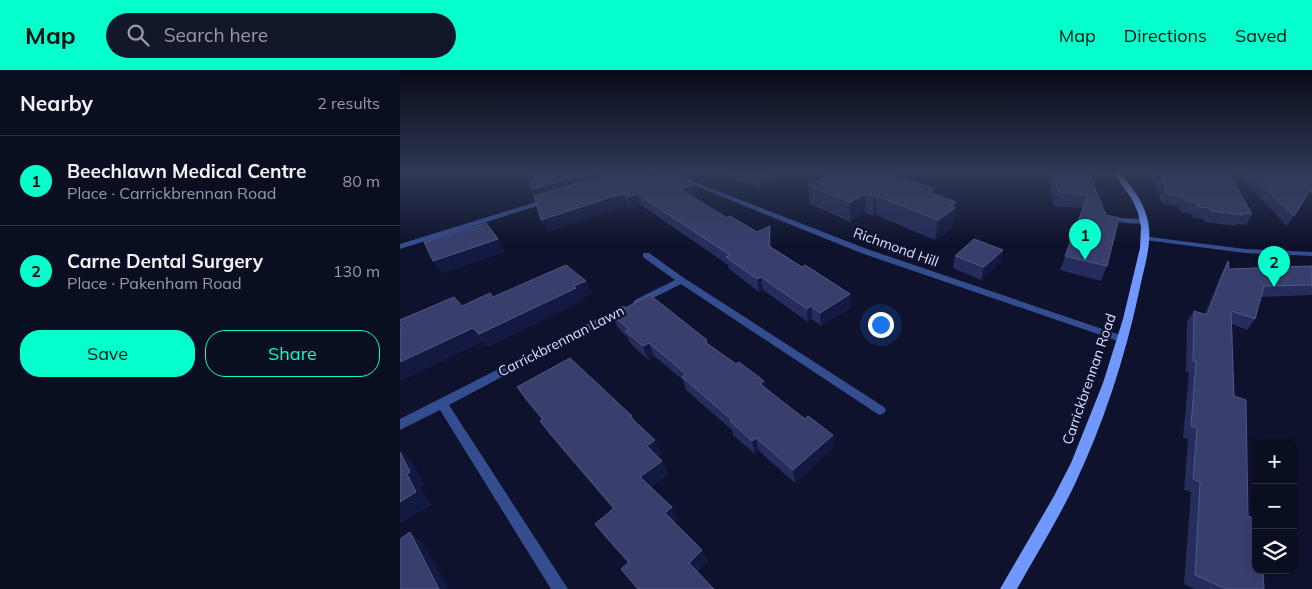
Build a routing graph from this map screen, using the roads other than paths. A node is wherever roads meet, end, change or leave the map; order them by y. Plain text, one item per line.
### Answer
1 (725, 196) edge
2 (1135, 196) edge
3 (561, 198) edge
4 (1119, 220) edge
5 (1145, 221) junction
6 (1145, 238) junction
7 (400, 247) edge
8 (1312, 254) edge
9 (646, 255) dead end
10 (681, 280) junction
11 (1122, 339) junction
12 (442, 403) junction
13 (880, 410) dead end
14 (400, 426) edge
15 (560, 589) edge
16 (1008, 589) edge

1 - 11 street, Richmond Hill
2 - 5 main road, Carrickbrennan Road
3 - 7 street
4 - 5 street
5 - 6 main road, Carrickbrennan Road
6 - 8 street
6 - 11 main road, Carrickbrennan Road
9 - 10 street
10 - 12 street, Carrickbrennan Lawn
10 - 13 street
11 - 16 main road, Carrickbrennan Road
12 - 14 street, Carrickbrennan Lawn
12 - 15 street

